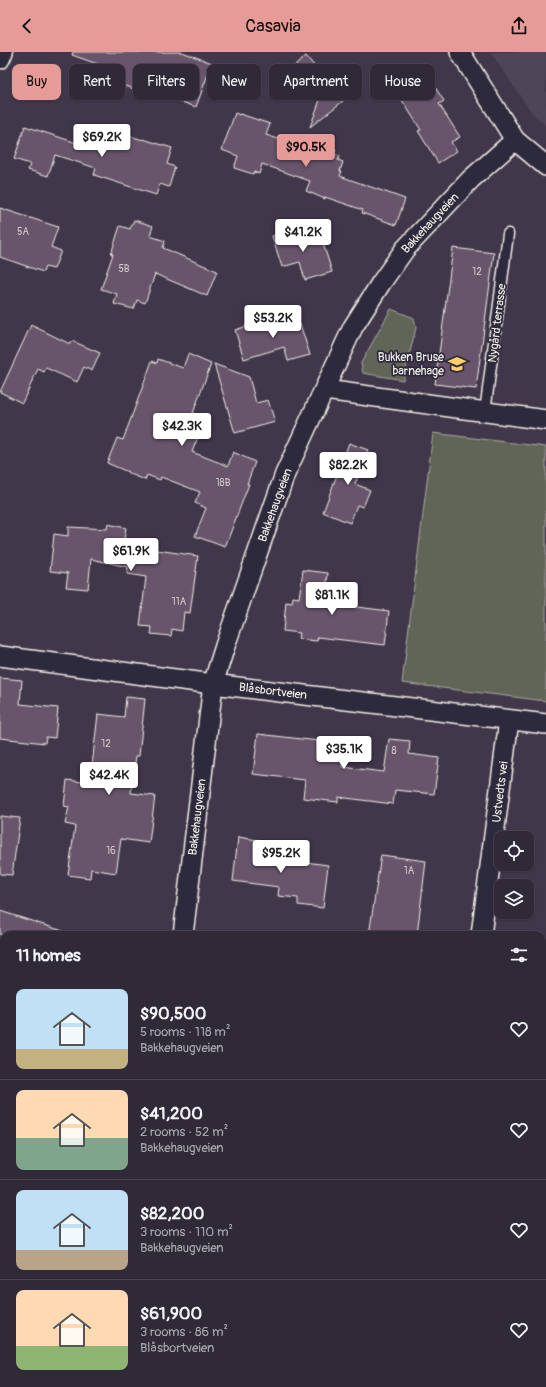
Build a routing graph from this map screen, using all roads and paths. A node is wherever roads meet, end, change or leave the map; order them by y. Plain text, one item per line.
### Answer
1 (3, 52) edge
2 (460, 52) edge
3 (0, 59) edge
4 (515, 140) junction
5 (546, 166) edge
6 (508, 234) dead end
7 (325, 390) junction
8 (485, 412) junction
9 (546, 420) edge
10 (0, 656) edge
11 (213, 684) junction
12 (509, 720) junction
13 (546, 724) edge
14 (183, 931) edge
15 (482, 931) edge

1 - 3 street
2 - 4 street
4 - 5 street
4 - 7 street, Bakkehaugveien
6 - 8 lane, Nygård terrasse
7 - 8 street
7 - 11 street, Bakkehaugveien
8 - 9 street
10 - 11 street, Blåsbortveien
11 - 12 street, Blåsbortveien
11 - 14 street, Bakkehaugveien
12 - 13 street, Blåsbortveien
12 - 15 street, Ustvedts vei

